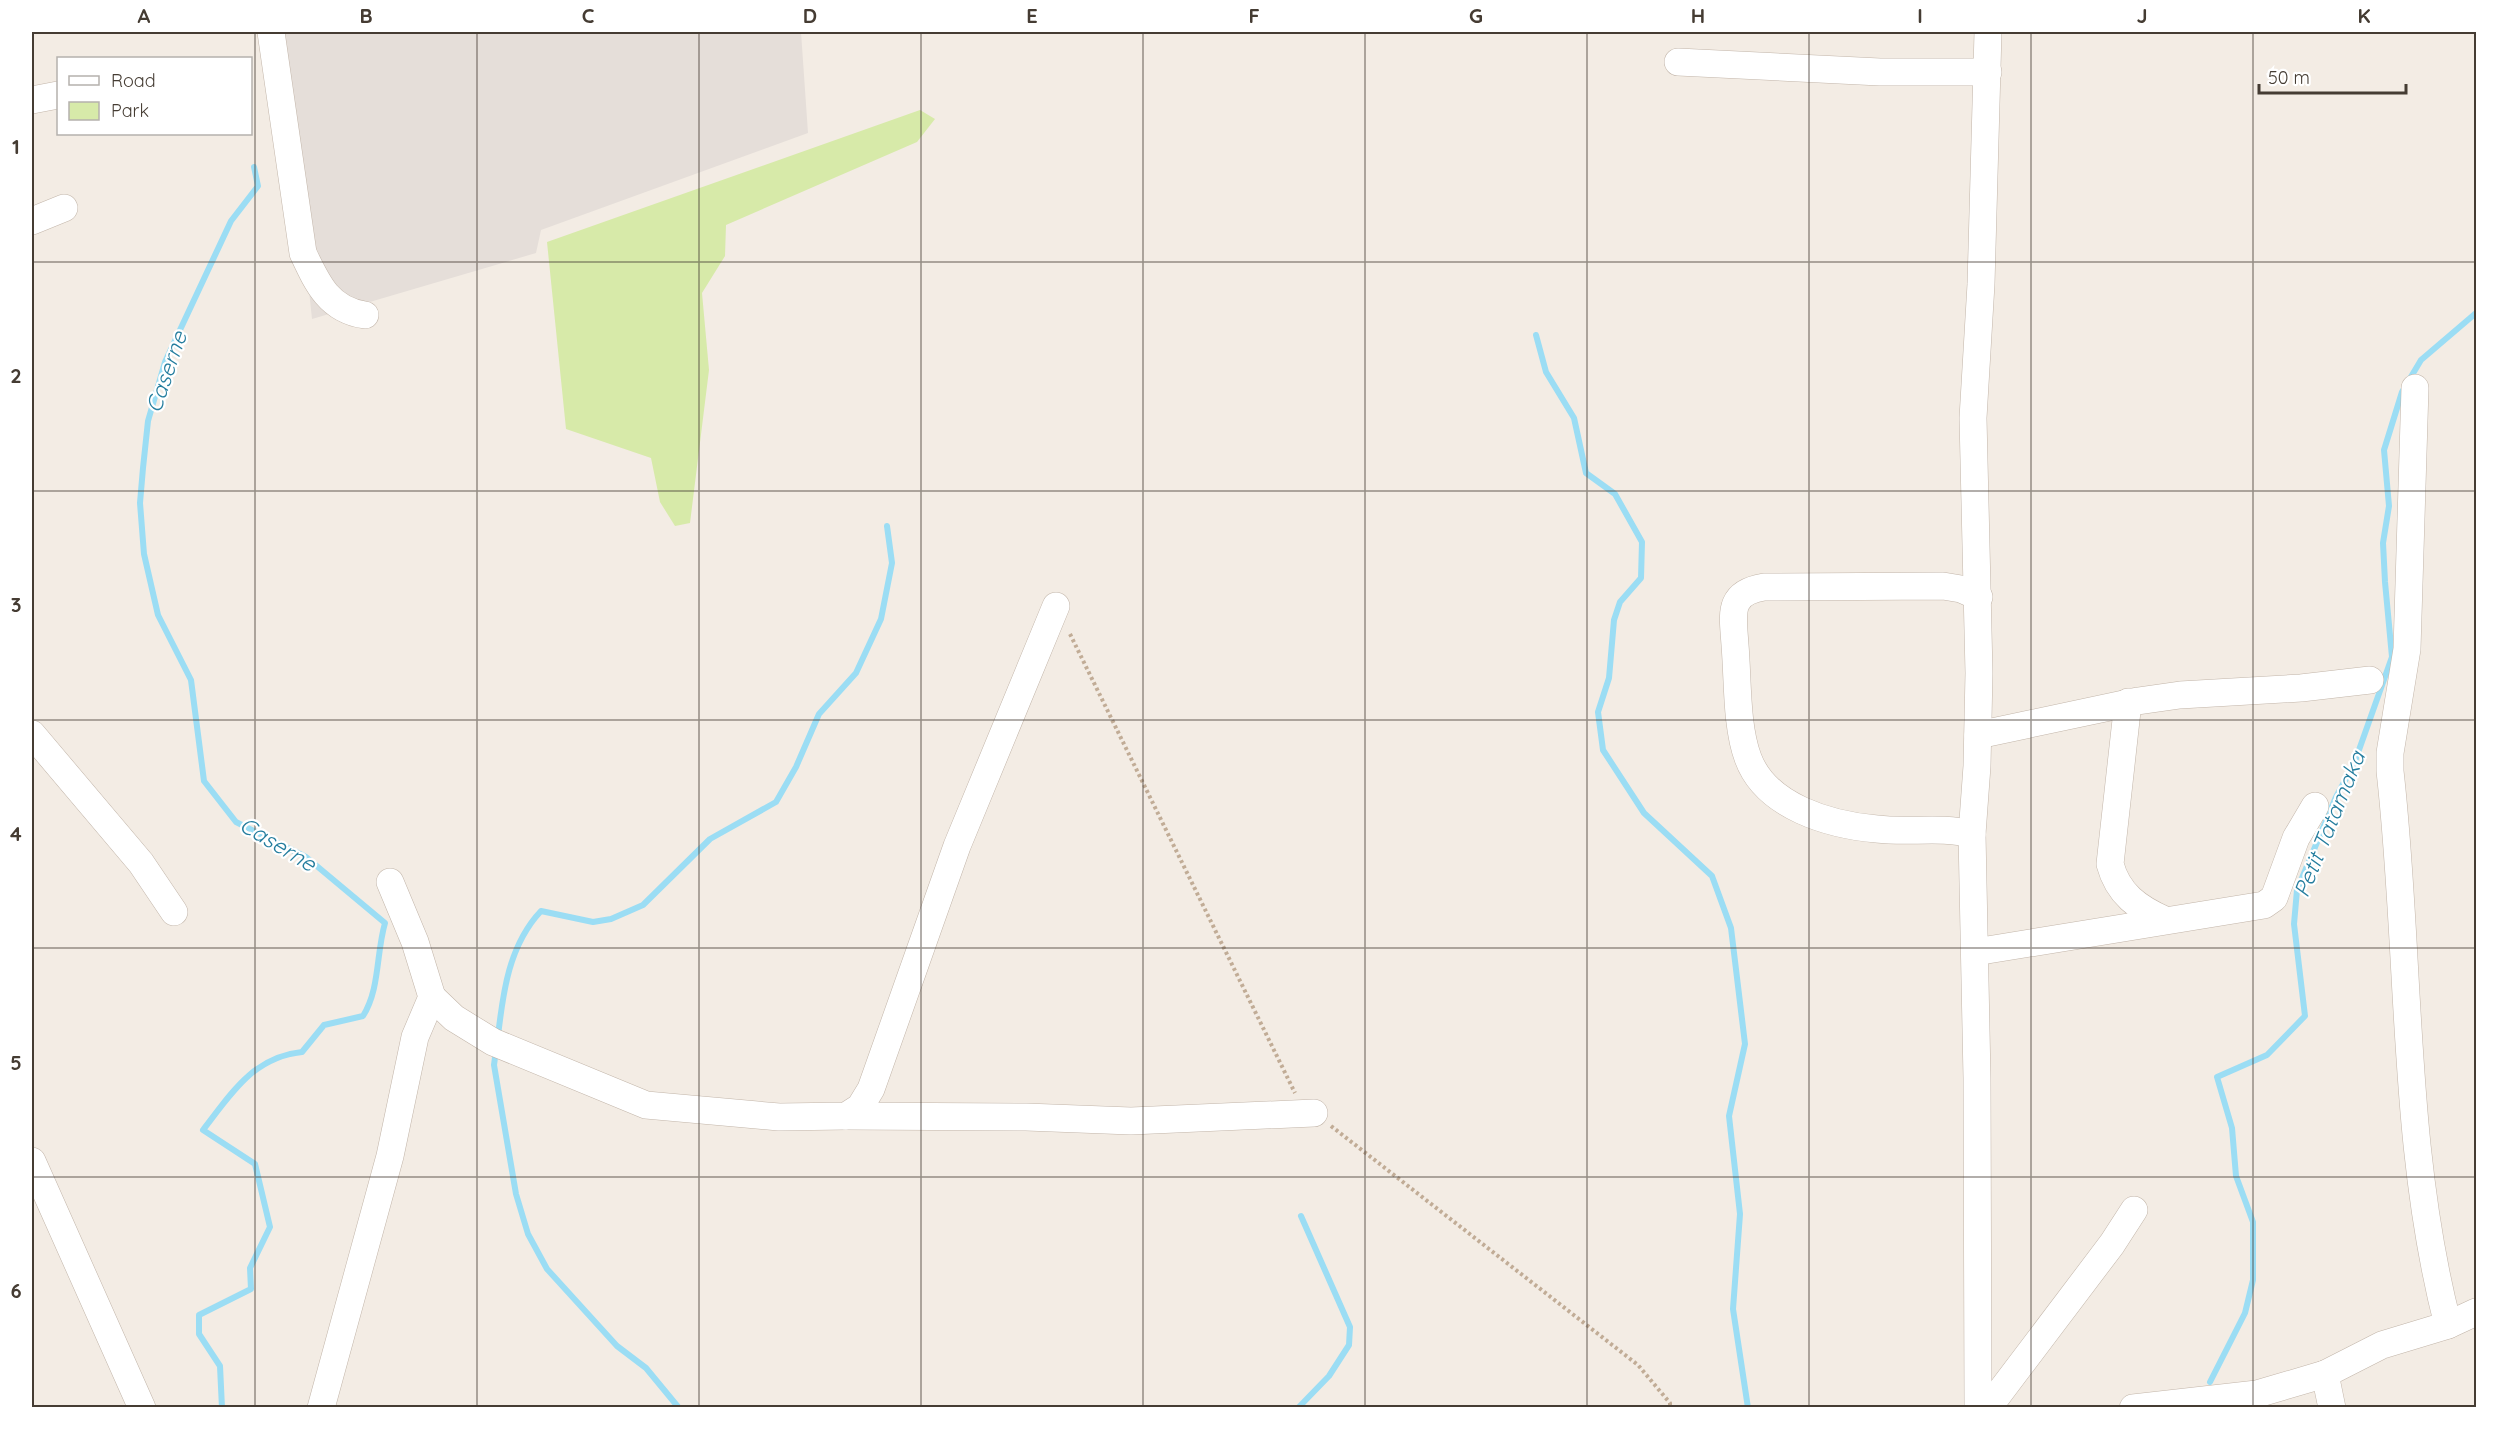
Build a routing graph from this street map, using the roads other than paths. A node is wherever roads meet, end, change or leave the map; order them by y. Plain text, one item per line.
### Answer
1 (271, 32) edge
2 (1988, 32) edge
3 (1678, 62) dead end
4 (1988, 72) junction
5 (57, 95) edge
6 (32, 100) edge
7 (64, 208) dead end
8 (32, 221) edge
9 (365, 315) dead end
10 (2415, 388) dead end
11 (1978, 597) junction
12 (1056, 606) road end
13 (2370, 680) dead end
14 (2128, 702) junction
15 (32, 734) edge
16 (1978, 735) junction
17 (2315, 806) dead end
18 (1972, 834) junction
19 (390, 882) dead end
20 (174, 912) dead end
21 (2165, 920) junction
22 (1975, 952) junction
23 (432, 997) junction
24 (1314, 1113) road end
25 (846, 1116) junction
26 (32, 1161) edge
27 (2134, 1210) dead end
28 (2476, 1312) edge
29 (2448, 1325) junction
30 (2325, 1374) junction
31 (142, 1407) edge
32 (321, 1407) edge
33 (1978, 1407) edge
34 (1988, 1407) edge
35 (2133, 1407) edge
36 (2332, 1407) edge

1 - 9 street
2 - 4 street
3 - 4 street
4 - 11 street
5 - 6 street
7 - 8 street
10 - 29 street
11 - 16 street
11 - 18 street
12 - 25 street
13 - 14 street
14 - 16 street
14 - 21 street
15 - 20 street
16 - 18 street
17 - 21 street
18 - 22 street
19 - 23 street
21 - 22 street
22 - 33 street
23 - 25 street
23 - 32 street
24 - 25 street
26 - 31 street
27 - 34 street
28 - 29 street
29 - 30 street
30 - 35 street
30 - 36 street

